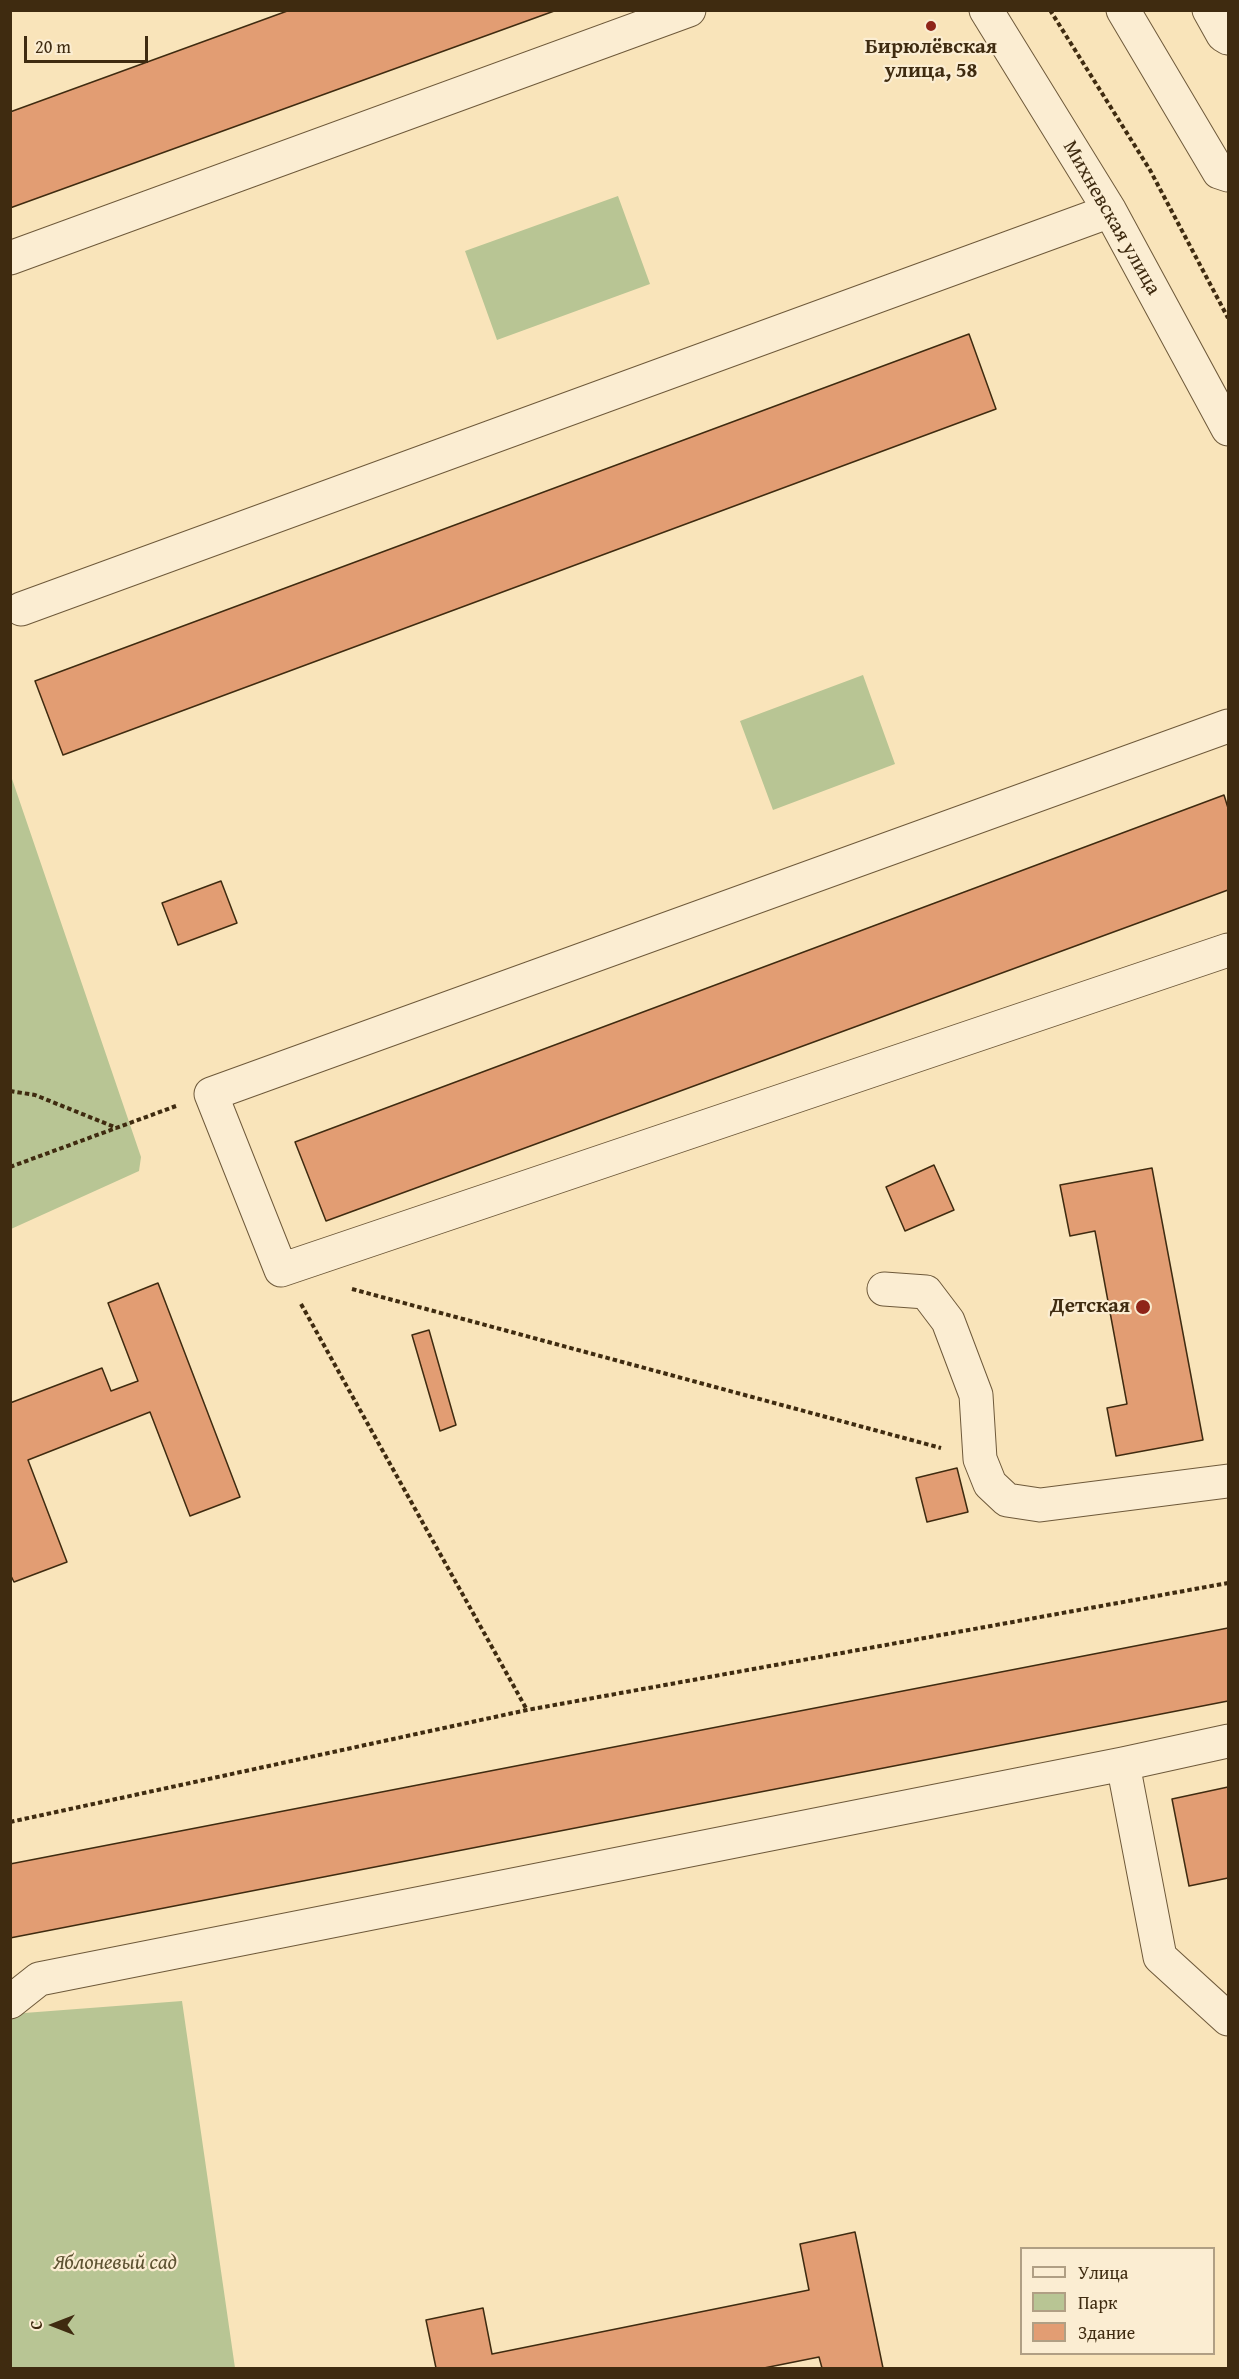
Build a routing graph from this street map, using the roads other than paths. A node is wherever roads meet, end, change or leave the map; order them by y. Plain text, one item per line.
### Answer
1 (689, 10) edge
2 (986, 10) edge
3 (1123, 10) edge
4 (1209, 10) edge
5 (1228, 38) edge
6 (1228, 175) edge
7 (1110, 211) junction
8 (10, 258) edge
9 (1228, 429) edge
10 (21, 609) dead end
11 (1228, 726) edge
12 (1228, 950) edge
13 (884, 1289) dead end
14 (1228, 1481) edge
15 (1228, 1741) edge
16 (1123, 1764) junction
17 (10, 2002) edge
18 (1228, 2019) edge

1 - 8 street
2 - 7 street, Михневская улица
3 - 6 street
4 - 5 street
7 - 9 street, Михневская улица
7 - 10 street
11 - 12 street
13 - 14 street
15 - 16 street
16 - 17 street
16 - 18 street

